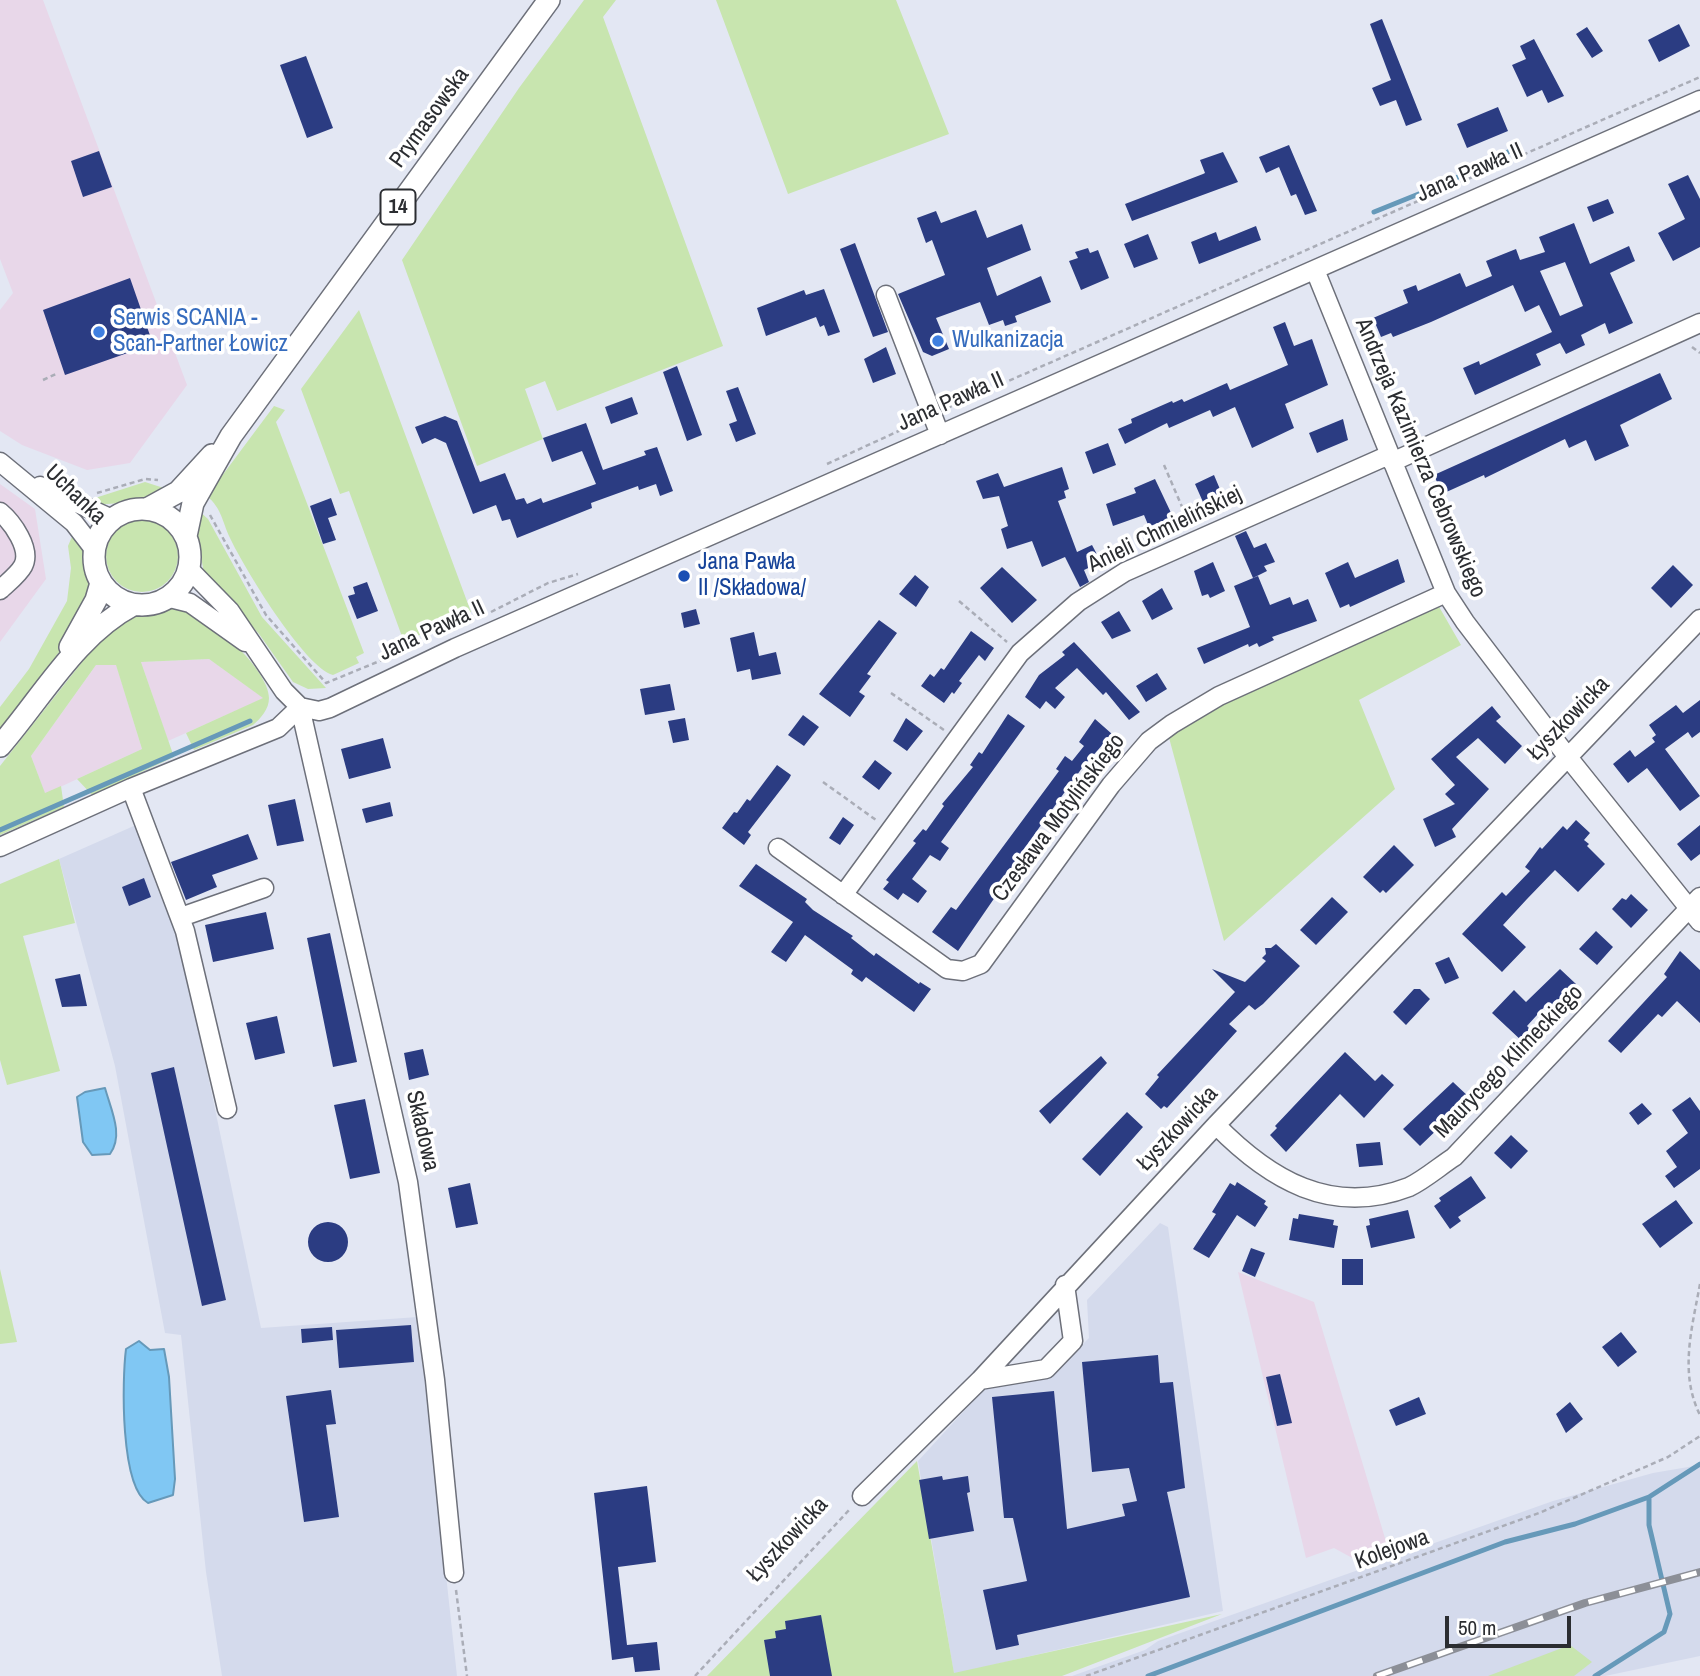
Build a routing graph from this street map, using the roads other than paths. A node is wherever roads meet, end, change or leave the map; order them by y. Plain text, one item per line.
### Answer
1 (549, 0) edge
2 (1700, 100) edge
3 (1315, 270) junction
4 (886, 295) dead end
5 (1700, 323) edge
6 (940, 435) junction
7 (1390, 459) junction
8 (0, 462) edge
9 (21, 477) junction
10 (185, 498) junction
11 (148, 509) junction
12 (0, 512) edge
13 (113, 519) junction
14 (186, 536) junction
15 (94, 550) junction
16 (190, 570) junction
17 (101, 583) junction
18 (0, 590) edge
19 (1446, 593) junction
20 (170, 598) junction
21 (133, 605) junction
22 (1700, 619) edge
23 (254, 648) junction
24 (49, 684) junction
25 (300, 707) junction
26 (0, 746) edge
27 (1567, 756) junction
28 (131, 788) junction
29 (0, 847) edge
30 (778, 848) dead end
31 (264, 888) dead end
32 (843, 895) junction
33 (1696, 909) edge
34 (181, 918) junction
35 (227, 1109) dead end
36 (1216, 1125) junction
37 (1065, 1285) junction
38 (980, 1380) junction
39 (862, 1496) road end
40 (454, 1573) road end

1 - 10 main road, Prymasowska / 14
2 - 3 street, Jana Pawła II
3 - 6 street, Jana Pawła II
3 - 7 street, Andrzeja Kazimierza Cebrowskiego
4 - 6 street
5 - 7 street, Anieli Chmielińskiej
6 - 25 street, Jana Pawła II
7 - 19 street, Andrzeja Kazimierza Cebrowskiego
7 - 32 street, Anieli Chmielińskiej
8 - 9 street, Uchanka
9 - 13 street, Uchanka
9 - 15 street, Uchanka
10 - 11 main road
10 - 14 main road, Prymasowska / 14
11 - 13 main road
11 - 14 main road
12 - 18 street
13 - 15 main road
14 - 16 main road, 14
15 - 17 main road
16 - 20 main road
16 - 23 street
17 - 21 main road
17 - 24 main road
19 - 27 street, Andrzeja Kazimierza Cebrowskiego
19 - 32 street, Czesława Motylińskiego
20 - 21 main road
20 - 23 street
21 - 24 main road
22 - 27 street, Łyszkowicka
23 - 25 street
24 - 26 main road
25 - 28 street
25 - 40 street, Składowa
27 - 33 street, Andrzeja Kazimierza Cebrowskiego
27 - 36 street, Łyszkowicka
28 - 29 street
28 - 34 street
30 - 32 street, Czesława Motylińskiego
31 - 34 street
33 - 36 street, Maurycego Klimeckiego
34 - 35 street
36 - 37 street, Łyszkowicka
37 - 38 street, Łyszkowicka
37 - 38 street
38 - 39 street, Łyszkowicka

